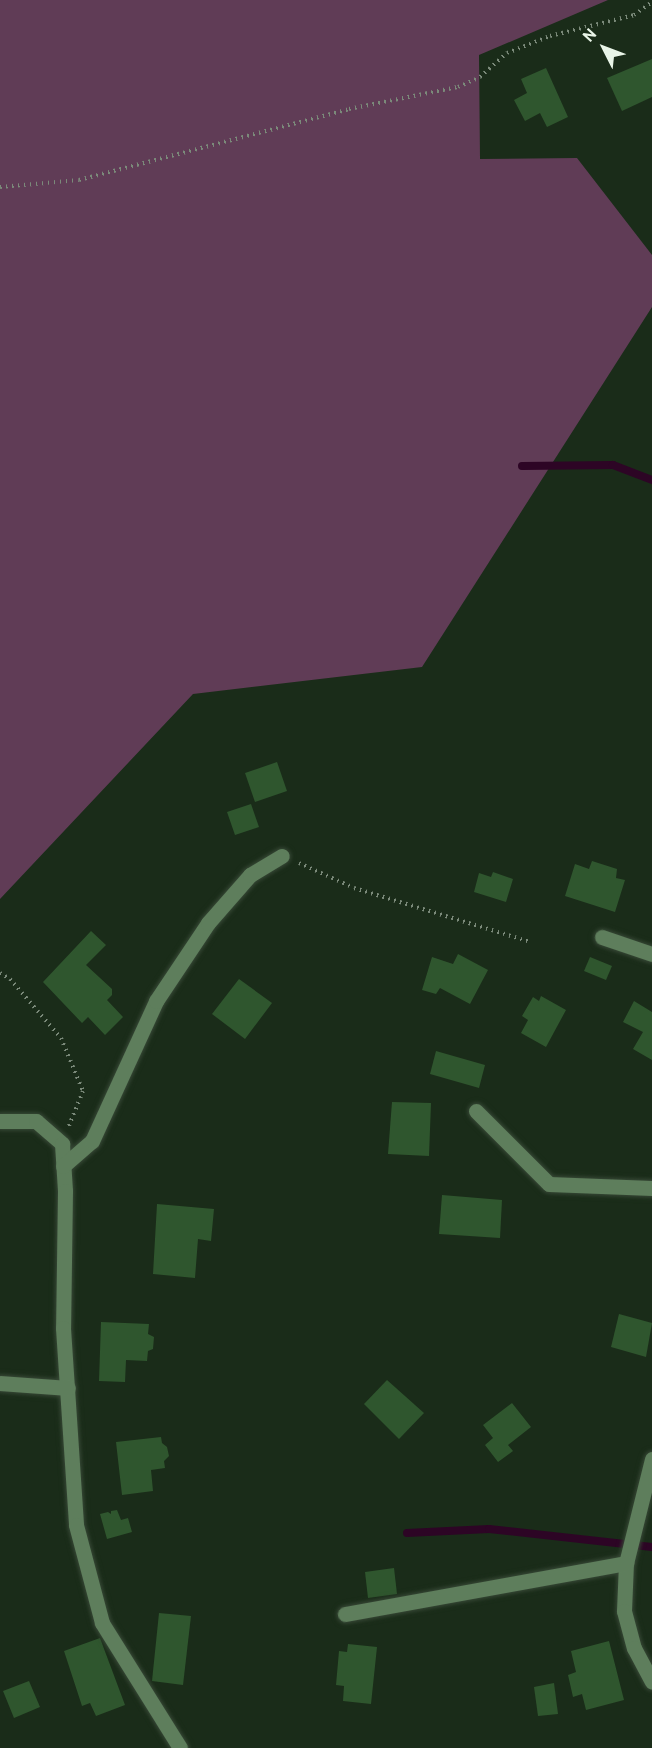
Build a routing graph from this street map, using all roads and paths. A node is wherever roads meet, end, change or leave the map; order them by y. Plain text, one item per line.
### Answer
1 (652, 2) edge
2 (0, 187) edge
3 (282, 856) joint
4 (602, 937) dead end
5 (531, 942) dead end
6 (652, 954) edge
7 (0, 973) edge
8 (476, 1110) dead end
9 (0, 1121) edge
10 (62, 1144) junction
11 (63, 1166) junction
12 (652, 1188) edge
13 (0, 1383) edge
14 (68, 1388) junction
15 (652, 1460) edge
16 (626, 1563) junction
17 (345, 1614) dead end
18 (652, 1682) edge
19 (180, 1748) edge

1 - 2 path
3 - 5 path
3 - 11 street
4 - 6 street
7 - 10 path
8 - 12 street
9 - 10 street
10 - 11 street
11 - 14 street
13 - 14 street
14 - 19 street
15 - 16 street
16 - 17 street
16 - 18 street

